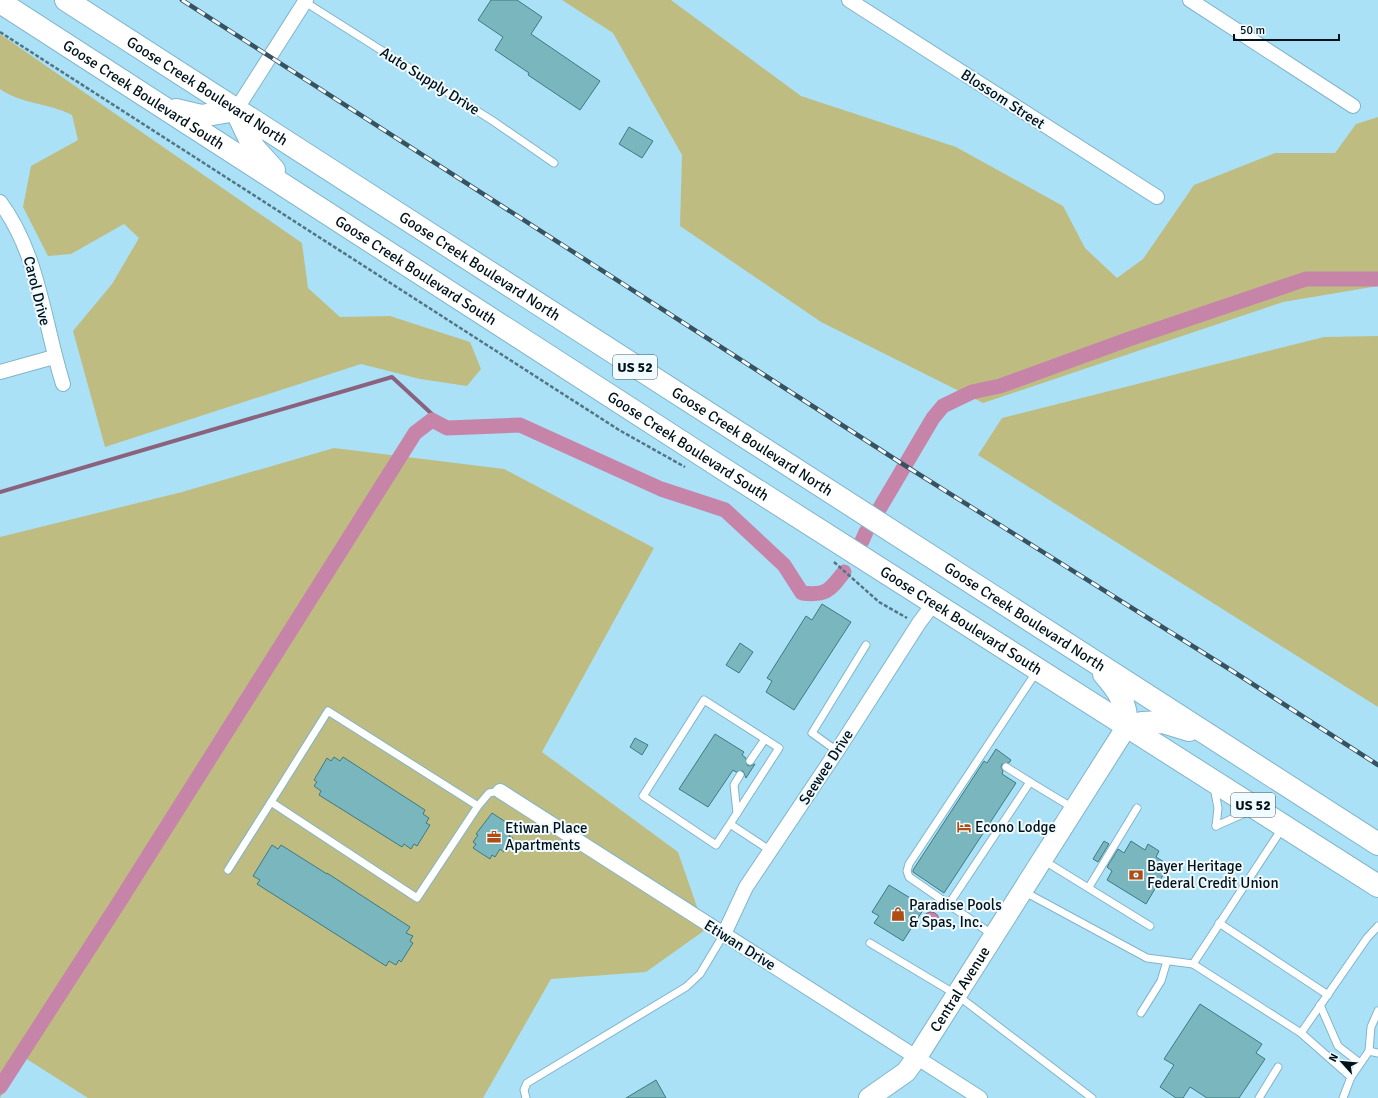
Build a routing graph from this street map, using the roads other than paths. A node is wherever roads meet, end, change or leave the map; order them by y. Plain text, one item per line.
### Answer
1 (66, 0) edge
2 (849, 0) edge
3 (1190, 0) edge
4 (305, 1) edge
5 (0, 2) edge
6 (146, 96) junction
7 (1353, 106) dead end
8 (236, 110) junction
9 (554, 163) dead end
10 (296, 193) junction
11 (1157, 197) dead end
12 (0, 202) edge
13 (54, 357) junction
14 (0, 372) edge
15 (63, 384) dead end
16 (934, 603) junction
17 (866, 645) dead end
18 (1084, 655) junction
19 (1038, 669) junction
20 (1127, 726) junction
21 (1204, 732) junction
22 (765, 738) junction
23 (837, 751) junction
24 (983, 752) junction
25 (991, 757) dead end
26 (750, 761) dead end
27 (1006, 767) dead end
28 (740, 775) dead end
29 (1213, 780) junction
30 (1030, 782) junction
31 (500, 791) joint
32 (271, 802) junction
33 (478, 806) junction
34 (1137, 808) dead end
35 (1258, 808) junction
36 (1075, 809) junction
37 (737, 813) junction
38 (730, 824) junction
39 (1284, 825) junction
40 (1378, 844) edge
41 (770, 851) junction
42 (1043, 860) junction
43 (228, 870) dead end
44 (1378, 886) edge
45 (1088, 887) junction
46 (1023, 890) junction
47 (949, 904) junction
48 (1219, 923) junction
49 (1150, 926) dead end
50 (1378, 926) edge
51 (724, 934) junction
52 (995, 936) junction
53 (870, 943) dead end
54 (1167, 961) junction
55 (1193, 964) junction
56 (1328, 995) junction
57 (957, 996) junction
58 (1320, 1006) junction
59 (1378, 1011) edge
60 (1141, 1013) dead end
61 (1301, 1033) junction
62 (1369, 1050) junction
63 (1378, 1053) edge
64 (917, 1057) junction
65 (1360, 1063) junction
66 (1278, 1067) dead end
67 (1351, 1077) junction
68 (526, 1098) edge
69 (869, 1098) edge
70 (980, 1098) edge
71 (1092, 1098) edge
72 (1259, 1098) edge
73 (1343, 1098) edge

1 - 8 highway, Goose Creek Boulevard North / US 52
2 - 11 street, Blossom Street
3 - 7 street
4 - 8 street
4 - 9 lane, Auto Supply Drive
5 - 6 highway, Goose Creek Boulevard South / US 52
6 - 8 highway
6 - 10 highway, Goose Creek Boulevard South / US 52
8 - 10 highway
8 - 18 highway, Goose Creek Boulevard North / US 52
10 - 16 highway, Goose Creek Boulevard South / US 52
12 - 13 street, Carol Drive
13 - 14 street
13 - 15 street, Carol Drive
16 - 19 highway, Goose Creek Boulevard South / US 52
16 - 23 street, Seewee Drive
17 - 23 lane
18 - 20 highway
18 - 21 highway, Goose Creek Boulevard North / US 52
19 - 20 highway, Goose Creek Boulevard South / US 52
19 - 24 lane
20 - 21 highway
20 - 29 highway, Goose Creek Boulevard South / US 52
20 - 36 street, Central Avenue
21 - 40 highway, Goose Creek Boulevard North / US 52
22 - 26 lane
22 - 37 lane
22 - 38 lane
23 - 41 street, Seewee Drive
24 - 25 lane
24 - 47 lane
27 - 30 lane
28 - 37 lane
29 - 35 highway, Goose Creek Boulevard South / US 52
29 - 35 lane
30 - 36 lane
30 - 47 lane
31 - 33 lane
31 - 51 street, Etiwan Drive
32 - 33 lane
32 - 33 lane
32 - 43 lane
34 - 45 lane
35 - 39 highway, Goose Creek Boulevard South / US 52
36 - 42 street, Central Avenue
37 - 38 lane
38 - 41 lane
39 - 44 highway, Goose Creek Boulevard South / US 52
39 - 48 lane
41 - 51 street, Seewee Drive
42 - 45 lane
42 - 46 street, Central Avenue
45 - 49 lane
46 - 52 street, Central Avenue
46 - 54 lane
47 - 52 lane
48 - 55 lane
48 - 56 lane
50 - 56 lane
51 - 64 street, Etiwan Drive
51 - 68 lane
52 - 57 street, Central Avenue
53 - 57 lane
54 - 55 lane
54 - 60 lane
55 - 61 lane
56 - 58 lane
57 - 64 street, Central Avenue
57 - 71 lane
58 - 61 lane
58 - 65 lane
59 - 62 lane
61 - 67 lane
62 - 63 lane
62 - 65 lane
64 - 69 street, Central Avenue
64 - 70 street, Etiwan Drive
65 - 67 lane
66 - 72 lane
67 - 73 lane

